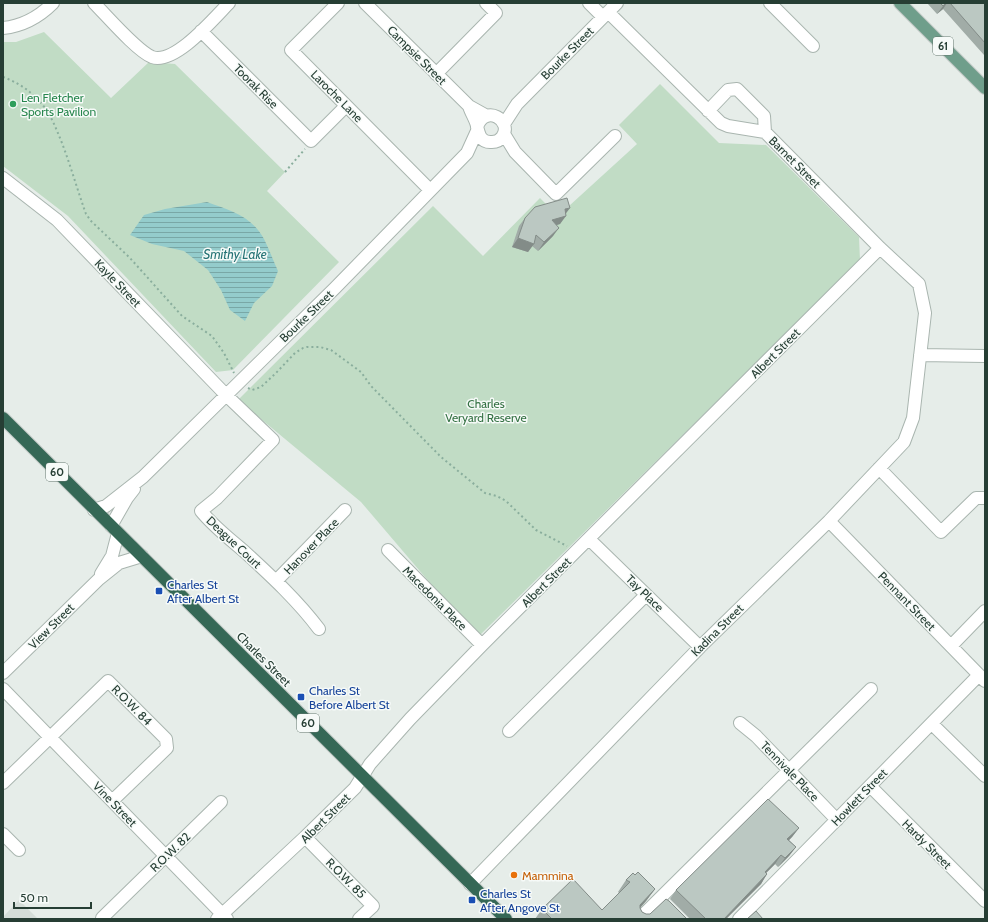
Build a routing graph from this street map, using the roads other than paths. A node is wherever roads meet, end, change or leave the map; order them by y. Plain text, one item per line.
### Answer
1 (53, 3) edge
2 (94, 3) edge
3 (229, 3) edge
4 (338, 3) edge
5 (365, 3) edge
6 (486, 3) edge
7 (589, 3) edge
8 (617, 3) edge
9 (770, 3) edge
10 (903, 4) edge
11 (606, 15) junction
12 (3, 28) edge
13 (201, 31) junction
14 (813, 46) dead end
15 (436, 74) junction
16 (983, 81) edge
17 (517, 104) junction
18 (346, 106) junction
19 (469, 106) junction
20 (708, 111) junction
21 (489, 115) junction
22 (477, 129) junction
23 (504, 129) junction
24 (765, 132) junction
25 (615, 136) dead end
26 (492, 142) junction
27 (515, 152) junction
28 (467, 153) junction
29 (3, 178) edge
30 (430, 190) junction
31 (880, 248) junction
32 (920, 355) junction
33 (985, 356) edge
34 (226, 395) junction
35 (3, 418) edge
36 (879, 468) junction
37 (143, 477) junction
38 (985, 498) edge
39 (94, 510) junction
40 (345, 510) dead end
41 (829, 521) junction
42 (115, 529) junction
43 (589, 539) junction
44 (388, 550) dead end
45 (142, 556) junction
46 (98, 579) junction
47 (276, 581) junction
48 (646, 595) junction
49 (985, 611) edge
50 (319, 628) dead end
51 (482, 645) junction
52 (951, 646) junction
53 (700, 647) junction
54 (3, 673) edge
55 (982, 678) edge
56 (870, 689) dead end
57 (3, 690) edge
58 (740, 723) dead end
59 (932, 724) junction
60 (509, 731) dead end
61 (50, 738) junction
62 (789, 769) junction
63 (362, 776) junction
64 (985, 776) edge
65 (3, 783) edge
66 (870, 786) junction
67 (112, 801) junction
68 (221, 802) dead end
69 (837, 820) junction
70 (3, 834) edge
71 (305, 837) junction
72 (19, 850) dead end
73 (166, 857) junction
74 (470, 884) junction
75 (985, 901) edge
76 (222, 917) edge
77 (102, 918) edge
78 (359, 919) edge
79 (506, 919) edge
80 (640, 919) edge
81 (739, 919) edge

1 - 12 street
2 - 13 street
3 - 13 street
4 - 18 street, Laroche Lane
5 - 15 street, Campsie Street
6 - 15 street
7 - 11 street, Barnet Street
8 - 11 street, Bourke Street
9 - 14 street
10 - 16 main road, 61
11 - 17 street, Bourke Street
11 - 20 street, Barnet Street
13 - 18 street, Toorak Rise
15 - 19 street, Campsie Street
17 - 21 street, Bourke Street
17 - 23 street, Bourke Street
18 - 30 street, Laroche Lane
19 - 21 street, Campsie Street
19 - 22 street, Campsie Street
20 - 24 street, Barnet Street
20 - 24 street
21 - 22 street
21 - 23 street
22 - 26 street
22 - 28 street, Bourke Street
23 - 26 street
23 - 27 street
24 - 31 street, Barnet Street
25 - 27 street
26 - 27 street
26 - 28 street, Bourke Street
28 - 30 street, Bourke Street
29 - 34 street, Kayle Street
30 - 34 street, Bourke Street
31 - 32 street, Barnet Street
31 - 43 street, Albert Street
32 - 33 street
32 - 36 street, Kadina Street
34 - 37 street, Bourke Street
34 - 47 street, Deague Court
35 - 39 highway, Charles Street / 60
36 - 38 street
36 - 41 street, Kadina Street
37 - 39 street, Bourke Street
37 - 42 street, Bourke Street
39 - 42 highway, Charles Street / 60
40 - 47 street, Hanover Place
41 - 52 street, Pennant Street
41 - 53 street, Kadina Street
42 - 45 highway, Charles Street / 60
42 - 46 street, View Street
43 - 48 street, Tay Place
43 - 51 street, Albert Street
44 - 51 street, Macedonia Place
45 - 46 street, View Street
45 - 63 highway, Charles Street / 60
46 - 54 street, View Street
47 - 50 street, Deague Court
48 - 53 street, Tay Place
48 - 60 street
49 - 52 street
51 - 63 street, Albert Street
52 - 55 street, Pennant Street
53 - 74 street, Kadina Street
55 - 59 street, Howlett Street
56 - 62 street
57 - 61 street, Vine Street
58 - 62 street, Tennivale Place
59 - 64 street
59 - 66 street, Howlett Street
61 - 65 street, R.O.W. 84
61 - 67 street, Vine Street
61 - 67 street, R.O.W. 84
62 - 69 street, Tennivale Place
62 - 80 street
63 - 71 street, Albert Street
63 - 74 highway, Charles Street / 60
66 - 69 street, Howlett Street
66 - 75 street, Hardy Street
67 - 73 street, Vine Street
68 - 73 street, R.O.W. 82
69 - 81 street, Howlett Street
70 - 72 street
71 - 76 street, Albert Street
71 - 78 street, R.O.W. 85
73 - 76 street, Vine Street
73 - 77 street, R.O.W. 82
74 - 79 highway, Charles Street / 60

